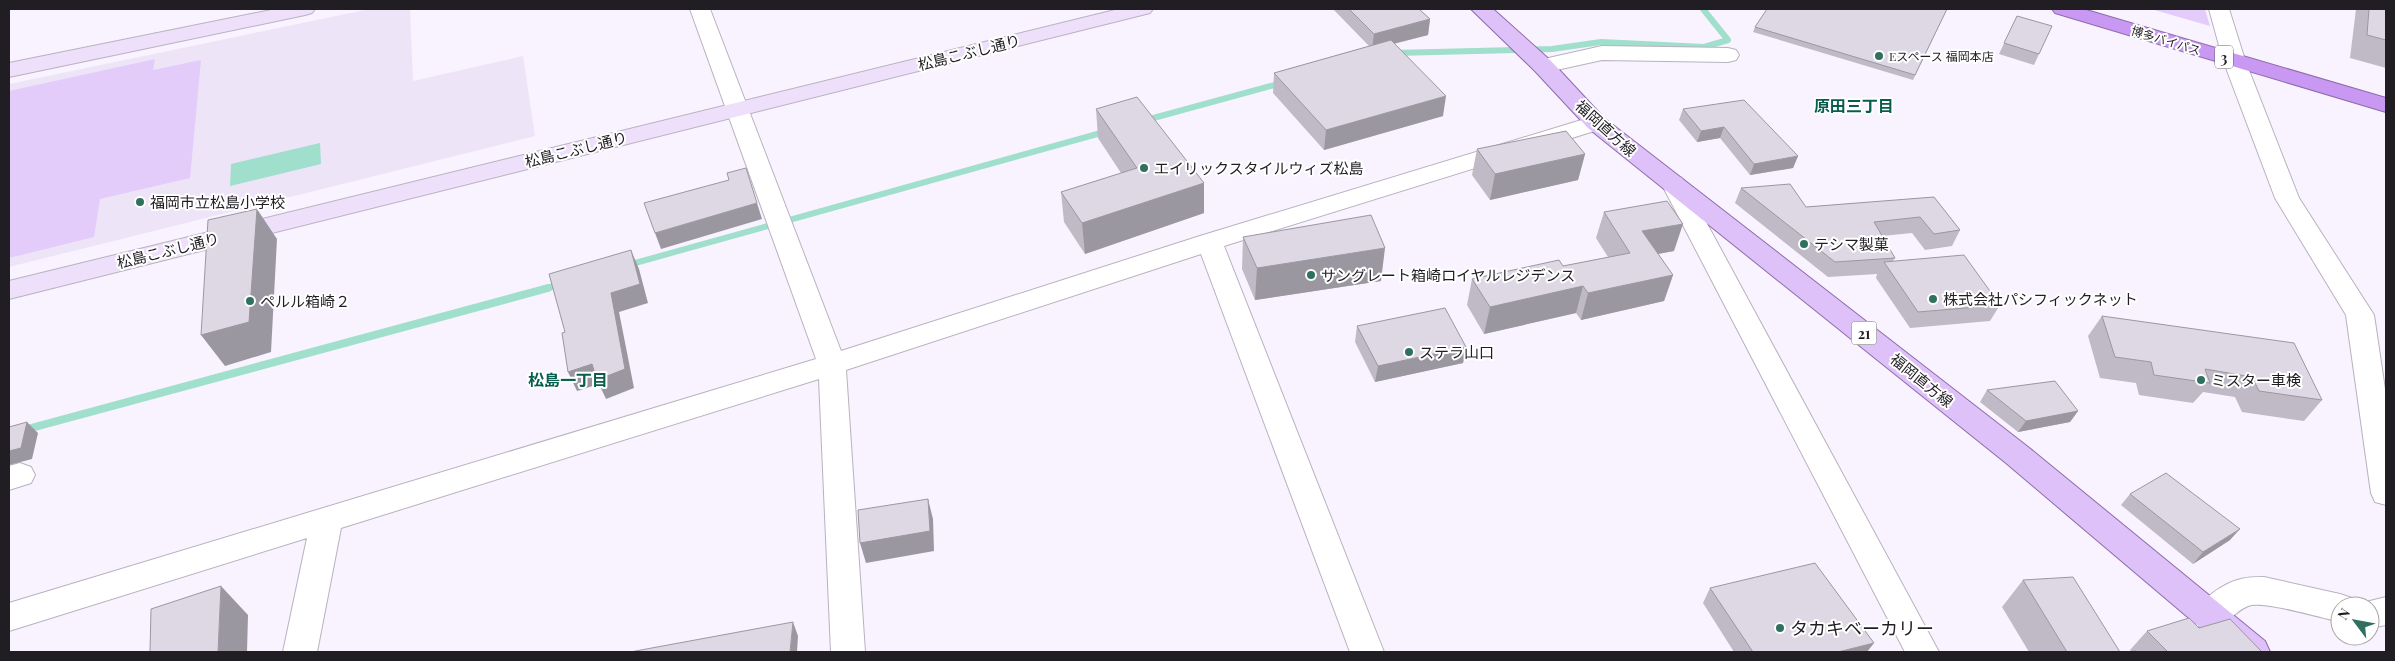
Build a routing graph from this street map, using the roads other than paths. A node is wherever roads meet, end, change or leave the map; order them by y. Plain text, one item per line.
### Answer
1 (304, 9) edge
2 (700, 9) edge
3 (1143, 9) edge
4 (1481, 9) edge
5 (2062, 9) edge
6 (2122, 9) edge
7 (2219, 9) edge
8 (2231, 50) junction
9 (1728, 56) dead end
10 (1543, 66) junction
11 (9, 70) edge
12 (2386, 86) edge
13 (2386, 105) edge
14 (738, 109) junction
15 (1596, 123) junction
16 (1672, 183) junction
17 (1210, 242) junction
18 (9, 290) edge
19 (832, 364) junction
20 (2386, 492) edge
21 (327, 519) junction
22 (2330, 606) edge
23 (2209, 616) junction
24 (9, 617) edge
25 (300, 652) edge
26 (848, 652) edge
27 (1367, 652) edge
28 (1922, 652) edge
29 (2252, 652) edge

1 - 11 street
2 - 14 street
3 - 14 street, 松島こぶし通り
4 - 10 main road, 福岡直方線 / 21
5 - 8 highway, 博多バイパス / 3
6 - 8 highway, 博多バイパス / 3
7 - 8 street
8 - 12 highway, 博多バイパス / 3
8 - 13 highway, 博多バイパス / 3
8 - 20 street
9 - 10 street
10 - 15 main road, 福岡直方線 / 21
14 - 18 street, 松島こぶし通り
14 - 19 street
15 - 16 main road, 福岡直方線 / 21
15 - 17 street
16 - 23 main road, 福岡直方線 / 21
16 - 28 street
17 - 19 street
17 - 27 street
19 - 21 street
19 - 26 street
21 - 24 street
21 - 25 street
22 - 23 street
23 - 29 main road, 福岡直方線 / 21

